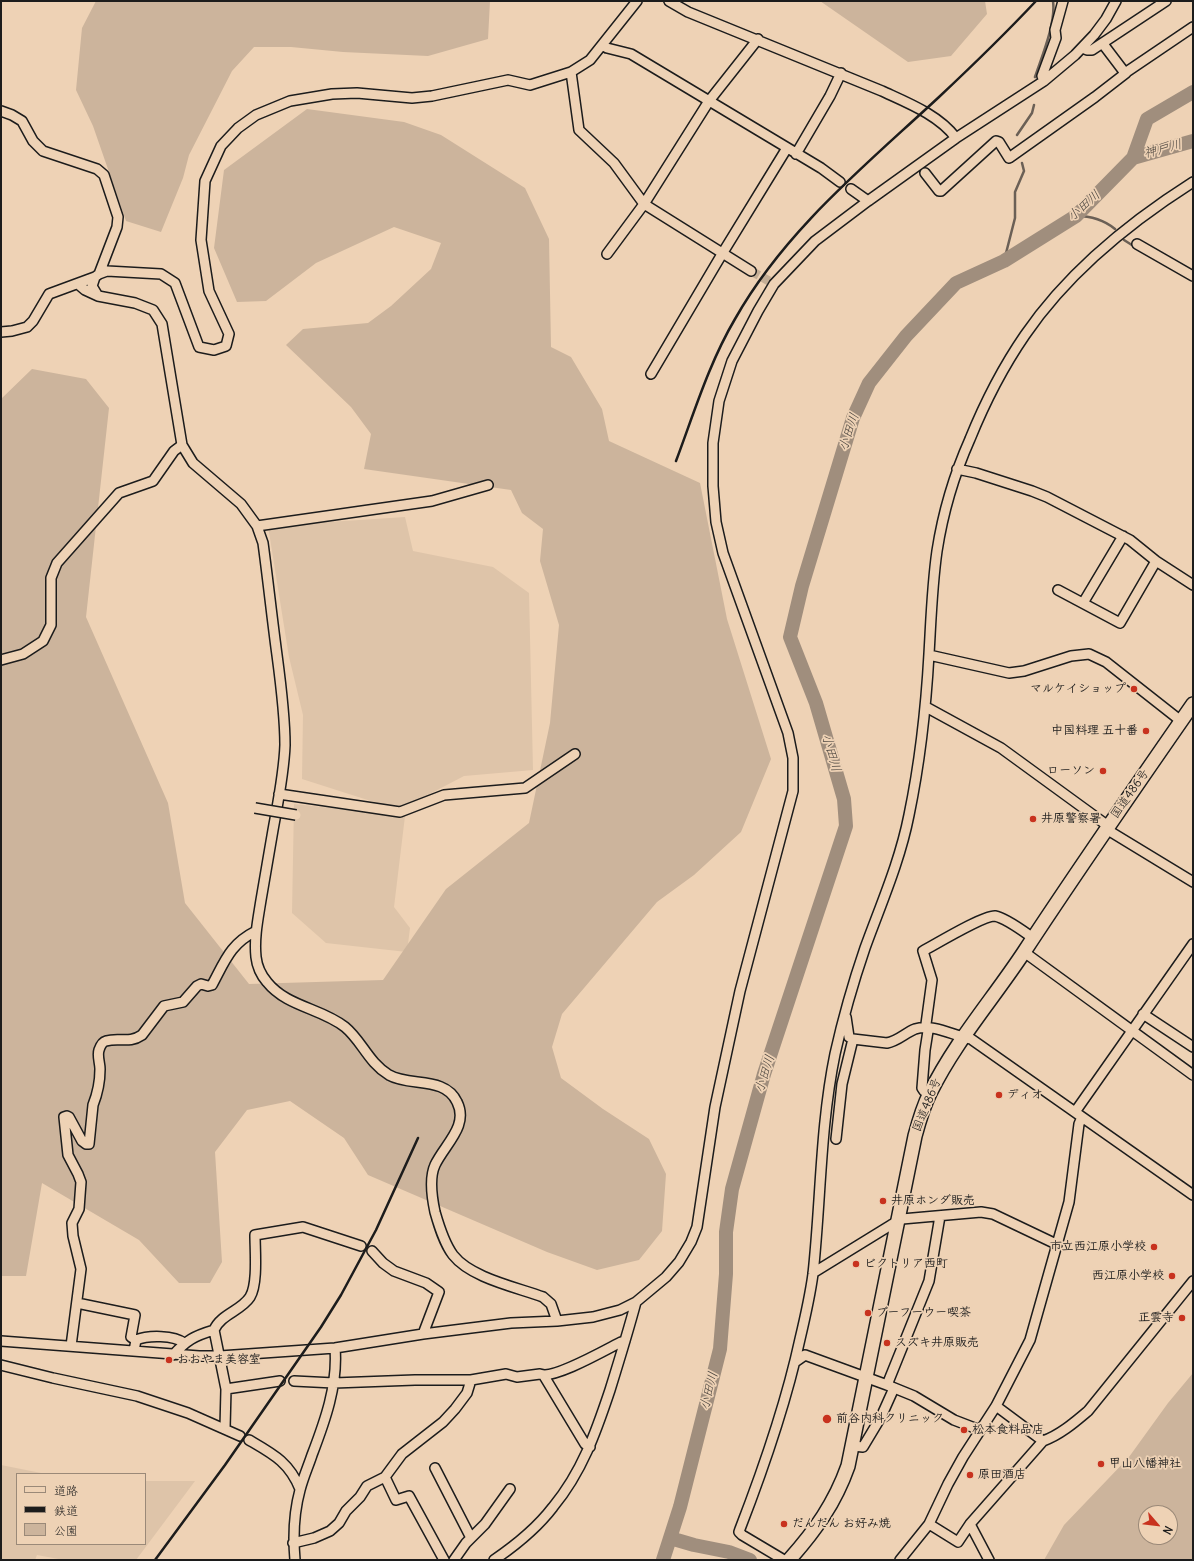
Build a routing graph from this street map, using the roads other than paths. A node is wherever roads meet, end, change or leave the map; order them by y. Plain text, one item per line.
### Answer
1 (637, 1) edge
2 (669, 1) edge
3 (1063, 1) edge
4 (1116, 1) edge
5 (1166, 1) edge
6 (1193, 27) edge
7 (758, 40) junction
8 (1103, 44) junction
9 (602, 45) junction
10 (1083, 48) junction
11 (571, 72) junction
12 (841, 73) junction
13 (1126, 73) junction
14 (1044, 81) junction
15 (709, 100) junction
16 (1, 111) edge
17 (956, 138) junction
18 (787, 148) junction
19 (796, 154) junction
20 (925, 173) dead end
21 (840, 182) dead end
22 (1193, 182) edge
23 (851, 189) dead end
24 (868, 201) junction
25 (644, 204) junction
26 (1136, 244) dead end
27 (607, 254) dead end
28 (722, 254) junction
29 (751, 271) tunnel mouth
30 (97, 275) junction
31 (1193, 276) edge
32 (78, 284) junction
33 (98, 296) junction
34 (1, 332) edge
35 (651, 374) dead end
36 (182, 445) junction
37 (957, 469) junction
38 (488, 485) dead end
39 (257, 526) junction
40 (1123, 536) junction
41 (1156, 561) junction
42 (1193, 585) edge
43 (1058, 590) dead end
44 (1083, 603) junction
45 (929, 655) junction
46 (1, 660) edge
47 (1193, 704) edge
48 (926, 707) junction
49 (1181, 721) junction
50 (575, 754) dead end
51 (279, 794) junction
52 (255, 808) dead end
53 (296, 815) dead end
54 (1107, 828) junction
55 (1193, 882) edge
56 (256, 931) junction
57 (1033, 938) junction
58 (1193, 944) edge
59 (1024, 952) junction
60 (845, 1014) junction
61 (1143, 1014) junction
62 (927, 1028) junction
63 (1132, 1031) junction
64 (851, 1038) junction
65 (963, 1038) junction
66 (1193, 1047) edge
67 (835, 1055) junction
68 (1193, 1075) edge
69 (929, 1094) junction
70 (839, 1113) junction
71 (1078, 1114) junction
72 (824, 1133) junction
73 (836, 1139) dead end
74 (1193, 1195) edge
75 (940, 1216) junction
76 (898, 1222) junction
77 (1056, 1244) junction
78 (361, 1246) dead end
79 (372, 1251) dead end
80 (813, 1274) junction
81 (1193, 1280) edge
82 (636, 1302) junction
83 (77, 1303) junction
84 (557, 1321) junction
85 (214, 1330) junction
86 (422, 1334) junction
87 (136, 1340) junction
88 (1, 1341) edge
89 (625, 1342) junction
90 (184, 1343) junction
91 (71, 1346) junction
92 (335, 1348) junction
93 (134, 1351) junction
94 (173, 1355) junction
95 (220, 1356) junction
96 (795, 1362) junction
97 (1, 1365) edge
98 (544, 1376) junction
99 (866, 1377) junction
100 (471, 1380) junction
101 (280, 1381) dead end
102 (294, 1381) dead end
103 (334, 1383) junction
104 (891, 1386) junction
105 (226, 1389) junction
106 (996, 1406) junction
107 (225, 1428) junction
108 (980, 1430) junction
109 (240, 1436) dead end
110 (249, 1440) dead end
111 (1043, 1441) junction
112 (853, 1446) junction
113 (590, 1447) junction
114 (435, 1468) dead end
115 (385, 1478) junction
116 (300, 1488) junction
117 (510, 1489) dead end
118 (929, 1524) junction
119 (970, 1524) junction
120 (471, 1538) junction
121 (293, 1543) junction
122 (295, 1560) edge
123 (444, 1560) edge
124 (454, 1560) edge
125 (494, 1560) edge
126 (784, 1560) edge
127 (789, 1560) edge
128 (900, 1560) edge
129 (989, 1560) edge

1 - 9 street
2 - 7 street
3 - 14 street
4 - 10 street
5 - 8 street
6 - 13 street
7 - 12 street
7 - 15 street
8 - 10 street
8 - 13 street
9 - 11 street
9 - 15 street
10 - 14 street
11 - 25 street
11 - 30 street
12 - 17 street
12 - 19 street
13 - 20 street
14 - 17 street
15 - 18 street
15 - 25 street
16 - 30 street
17 - 24 street
18 - 19 street
18 - 28 street
19 - 21 street
22 - 37 street
23 - 24 street
24 - 82 street
25 - 27 street
25 - 28 street
26 - 31 street
28 - 29 street
28 - 35 street
30 - 32 street
30 - 33 street
32 - 33 street
32 - 34 street
33 - 36 street
36 - 39 street
36 - 46 street
37 - 40 street
37 - 45 street
38 - 39 street
39 - 51 street
40 - 41 street
40 - 44 street
41 - 42 street
41 - 44 street
43 - 44 street
45 - 48 street
45 - 49 street
47 - 49 highway, 国道486号
48 - 54 street
48 - 60 street
49 - 54 highway, 国道486号
50 - 51 street
51 - 56 street
52 - 53 street, bridge
54 - 55 street
54 - 57 highway, 国道486号
56 - 83 street
56 - 84 street
57 - 59 highway, 国道486号
57 - 62 street
58 - 61 street
59 - 63 street
59 - 65 highway, 国道486号
60 - 64 street
60 - 67 street
61 - 63 street
61 - 66 street
62 - 64 street
62 - 65 street
62 - 69 street
63 - 68 street
63 - 71 street
64 - 67 street
64 - 70 street
65 - 69 highway, 国道486号
65 - 71 street
67 - 72 street
69 - 76 highway, 国道486号
70 - 72 street
70 - 73 street
71 - 74 street
71 - 77 street
72 - 80 street
75 - 76 street
75 - 77 street
75 - 104 street
76 - 80 street
76 - 99 highway, 国道486号
77 - 106 street
78 - 85 street
79 - 86 street
80 - 96 street
81 - 111 street
82 - 84 street
82 - 89 street
83 - 87 street
83 - 91 street
84 - 86 street
85 - 90 street
85 - 95 street
86 - 92 street
87 - 90 street
87 - 93 street
88 - 91 street
89 - 98 street
89 - 113 street
90 - 94 street
91 - 93 street
92 - 95 street
92 - 103 street
93 - 94 street
94 - 95 street
95 - 105 street
96 - 99 street
96 - 126 street
97 - 107 street
98 - 100 street
98 - 113 street
99 - 104 street
99 - 112 highway, 国道486号
100 - 103 street
100 - 115 street
101 - 105 street
102 - 103 street
103 - 116 street
104 - 108 street
104 - 112 street
105 - 107 street
106 - 108 street
106 - 111 street
107 - 109 street
108 - 118 street
110 - 116 street
111 - 119 street
112 - 127 highway, 国道486号
113 - 125 street
114 - 120 street
115 - 121 street
115 - 123 street
116 - 121 street
117 - 120 street
118 - 119 street
118 - 128 street
119 - 129 street
120 - 124 street
121 - 122 street

